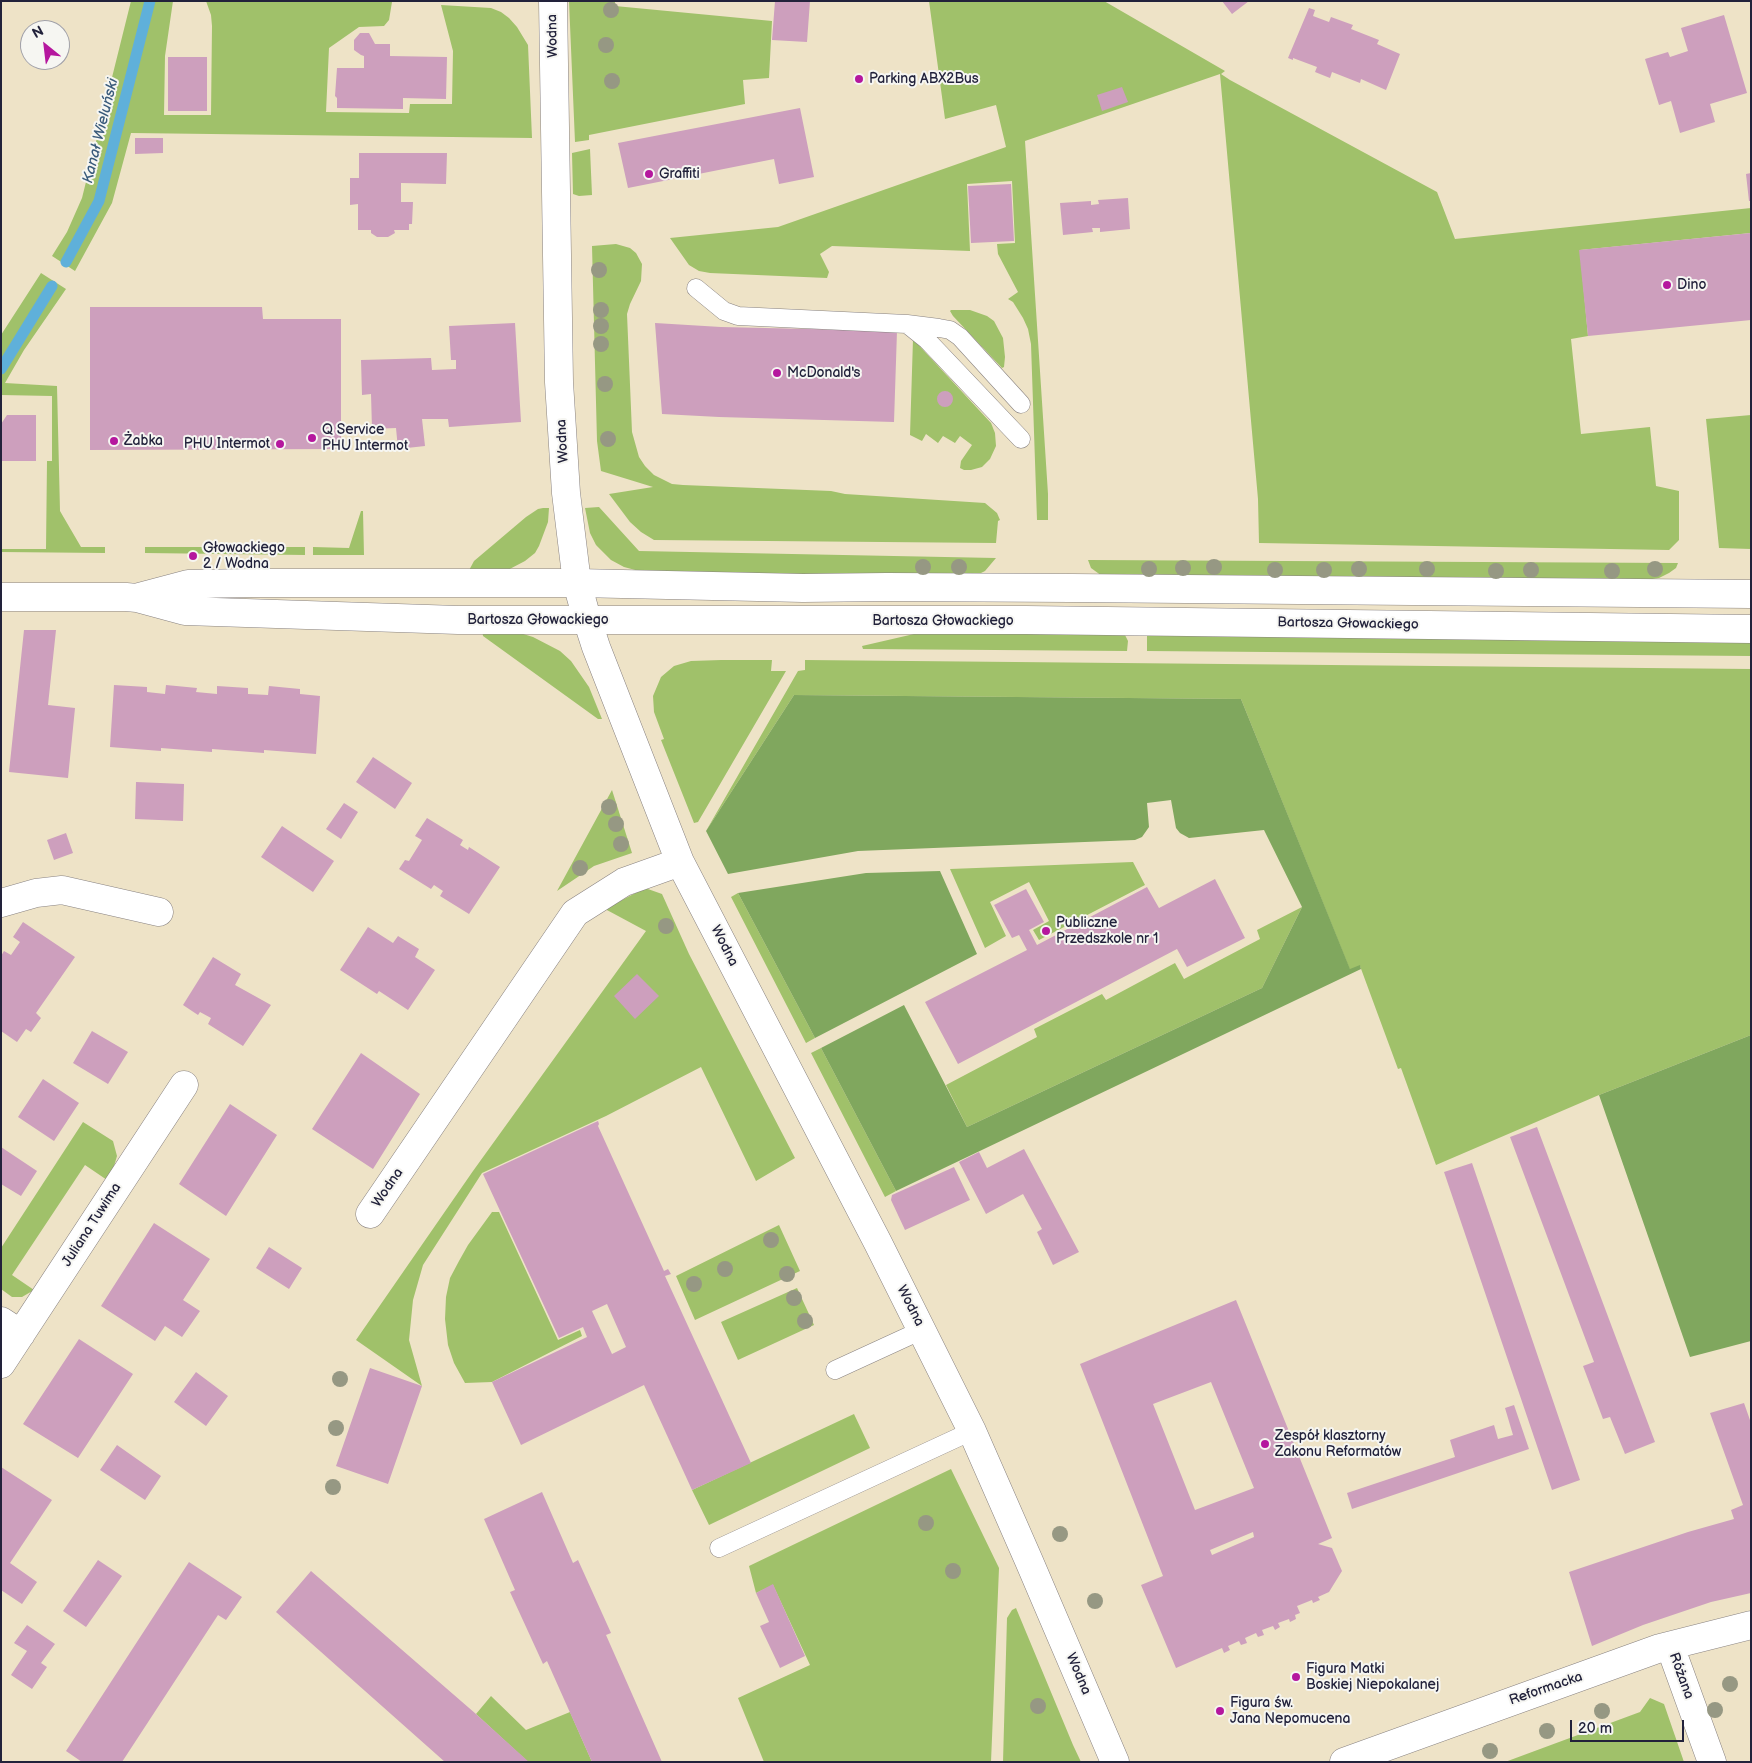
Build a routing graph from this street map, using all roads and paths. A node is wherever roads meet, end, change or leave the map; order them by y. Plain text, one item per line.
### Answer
1 (553, 1) edge
2 (696, 288) dead end
3 (907, 324) junction
4 (1021, 404) dead end
5 (1021, 439) dead end
6 (577, 583) junction
7 (1751, 594) edge
8 (1, 597) edge
9 (137, 598) junction
10 (587, 619) junction
11 (1751, 629) edge
12 (680, 862) junction
13 (1, 902) edge
14 (158, 912) dead end
15 (184, 1085) dead end
16 (370, 1214) dead end
17 (11, 1328) edge
18 (922, 1330) junction
19 (1, 1364) edge
20 (835, 1370) dead end
21 (972, 1431) junction
22 (719, 1548) dead end
23 (1751, 1625) edge
24 (1670, 1646) junction
25 (1115, 1762) edge
26 (1344, 1762) edge
27 (1712, 1762) edge

1 - 6 street, Wodna
2 - 3 lane
3 - 4 lane
3 - 5 lane
6 - 7 street, Bartosza Głowackiego
6 - 9 street, Bartosza Głowackiego
6 - 10 street, Wodna
8 - 9 street, Bartosza Głowackiego
9 - 10 street, Bartosza Głowackiego
10 - 11 street, Bartosza Głowackiego
10 - 12 street, Wodna
12 - 16 street, Wodna
12 - 18 street, Wodna
13 - 14 street
15 - 17 street, Juliana Tuwima
17 - 19 street, Juliana Tuwima
18 - 20 lane
18 - 21 street, Wodna
21 - 22 lane
21 - 25 street, Wodna
23 - 24 street, Reformacka
24 - 26 street, Reformacka
24 - 27 street, Różana

